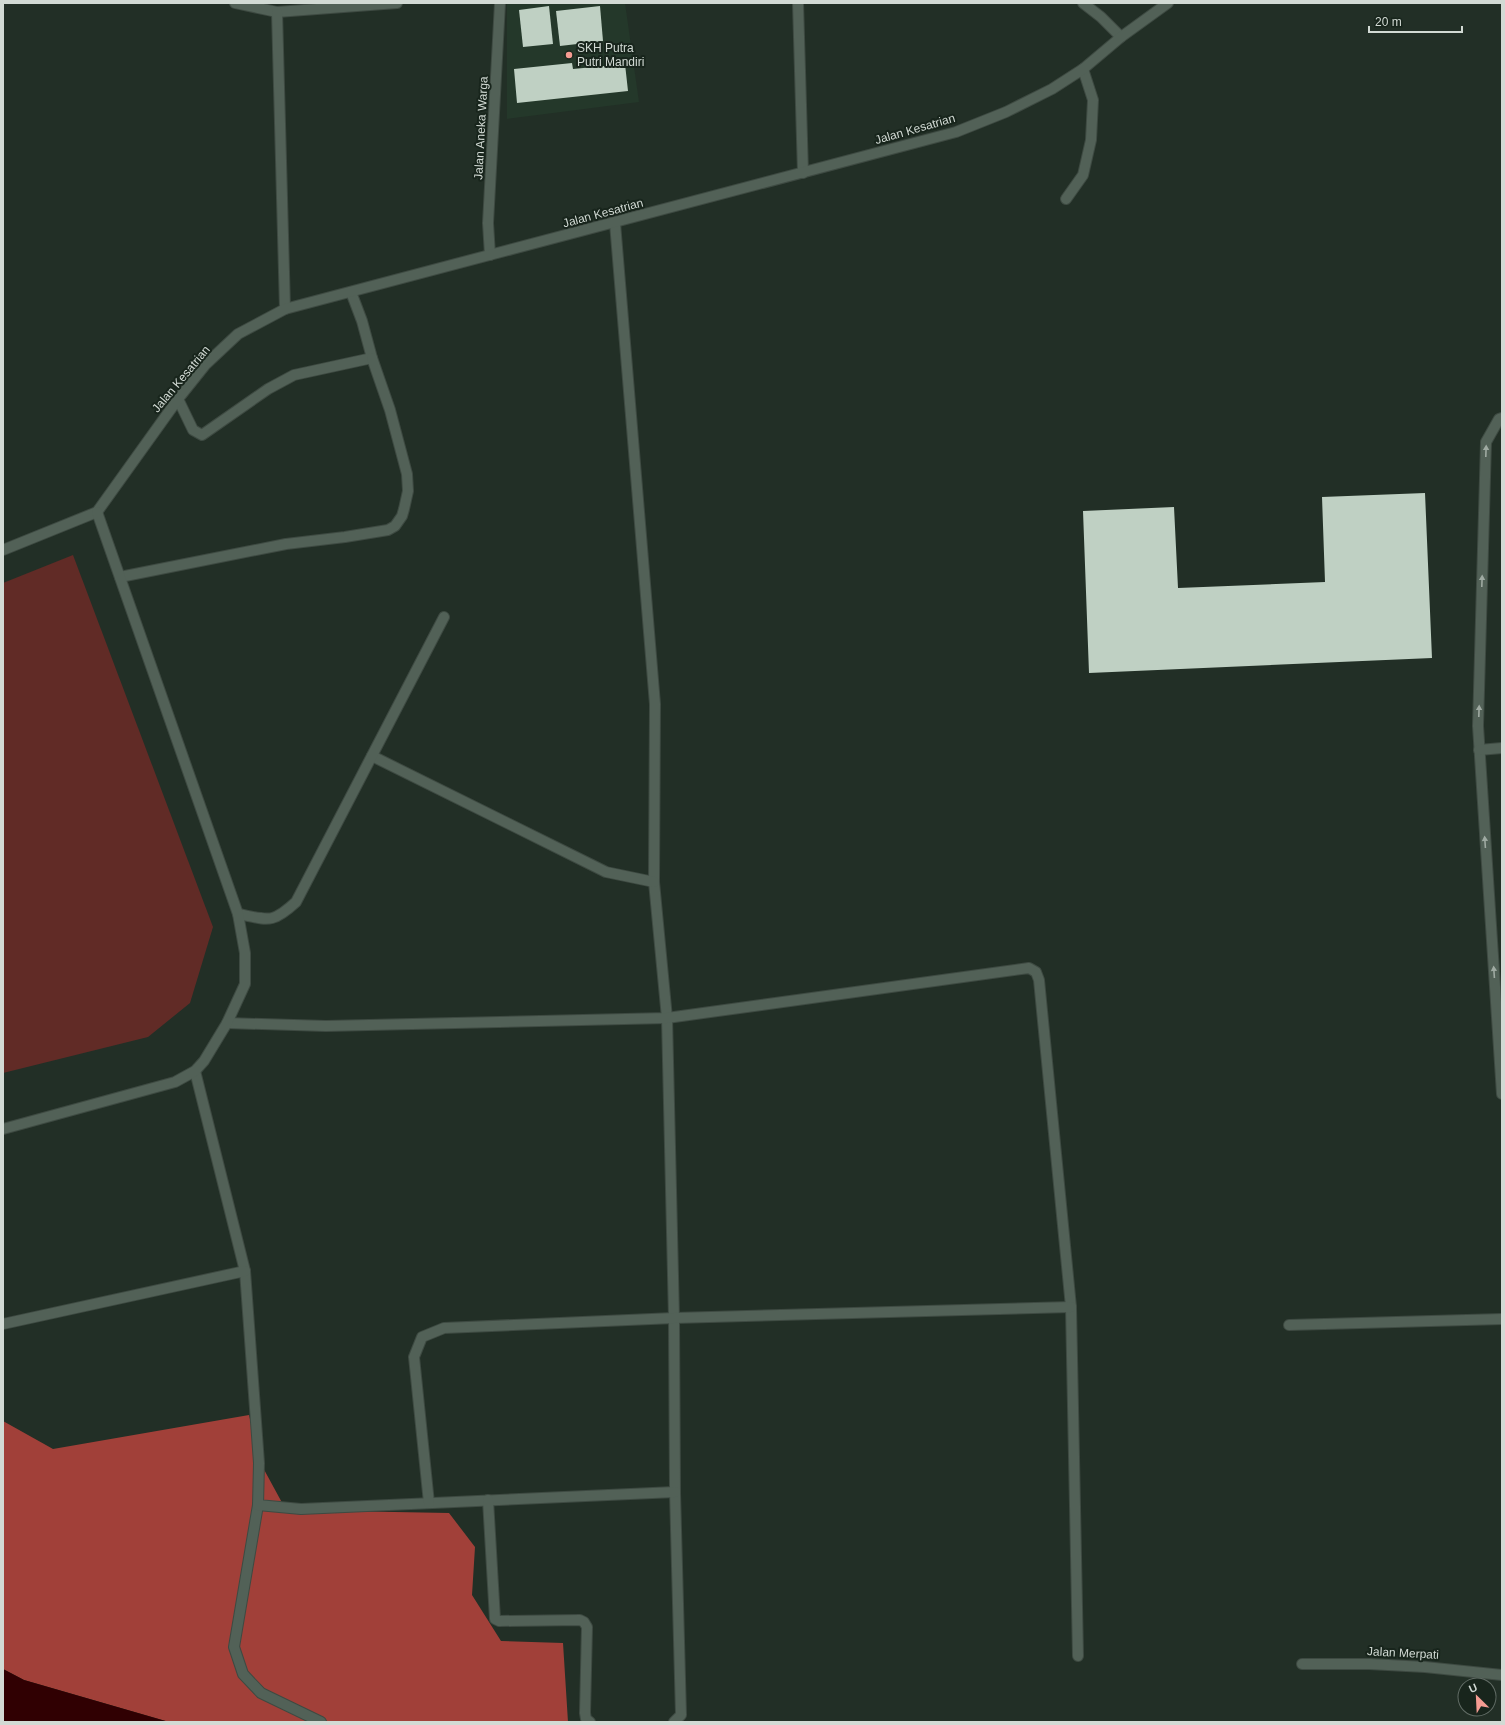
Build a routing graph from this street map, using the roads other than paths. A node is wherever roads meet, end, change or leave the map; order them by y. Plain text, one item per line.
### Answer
1 (235, 3) edge
2 (397, 3) edge
3 (500, 3) edge
4 (798, 3) edge
5 (1083, 3) edge
6 (1168, 3) edge
7 (277, 12) junction
8 (1120, 37) junction
9 (1083, 69) junction
10 (803, 173) junction
11 (1066, 199) dead end
12 (615, 223) junction
13 (490, 255) junction
14 (351, 292) junction
15 (286, 309) junction
16 (372, 358) junction
17 (178, 399) junction
18 (1502, 418) edge
19 (97, 512) junction
20 (3, 550) edge
21 (120, 577) junction
22 (444, 616) dead end
23 (1502, 748) edge
24 (1479, 750) junction
25 (372, 756) junction
26 (654, 882) junction
27 (238, 914) junction
28 (667, 1018) junction
29 (227, 1023) junction
30 (195, 1071) junction
31 (1502, 1094) edge
32 (3, 1129) edge
33 (244, 1271) junction
34 (1071, 1307) junction
35 (674, 1318) junction
36 (1502, 1319) edge
37 (3, 1324) edge
38 (1289, 1324) dead end
39 (675, 1492) junction
40 (488, 1500) junction
41 (429, 1503) junction
42 (258, 1505) junction
43 (1078, 1656) dead end
44 (1302, 1664) dead end
45 (1502, 1674) edge
46 (321, 1722) edge
47 (590, 1722) edge
48 (674, 1722) edge

1 - 7 street
2 - 7 street
3 - 13 street, Jalan Aneka Warga
4 - 10 street
5 - 8 street
6 - 8 street, Jalan Kesatrian
7 - 15 street
8 - 9 street, Jalan Kesatrian
9 - 10 street, Jalan Kesatrian
9 - 11 street
10 - 12 street, Jalan Kesatrian
12 - 13 street, Jalan Kesatrian
12 - 26 street
13 - 14 street, Jalan Kesatrian
14 - 15 street, Jalan Kesatrian
14 - 16 street
15 - 17 street, Jalan Kesatrian
16 - 17 street
16 - 21 street
17 - 19 street, Jalan Kesatrian
24 -> 18 street
19 - 20 street
19 - 21 street
21 - 27 street
22 - 25 street
23 - 24 street
31 -> 24 street
25 - 26 street
25 - 27 street
26 - 28 street
27 - 29 street
28 - 29 street
28 - 34 street
28 - 35 street
29 - 30 street
30 - 32 street
30 - 33 street
33 - 37 street
33 - 42 street
34 - 35 street
34 - 43 street
35 - 39 street
35 - 41 street
36 - 38 street
39 - 40 street
39 - 48 street
40 - 41 street
40 - 47 street
41 - 42 street
42 - 46 street
44 - 45 street, Jalan Merpati

